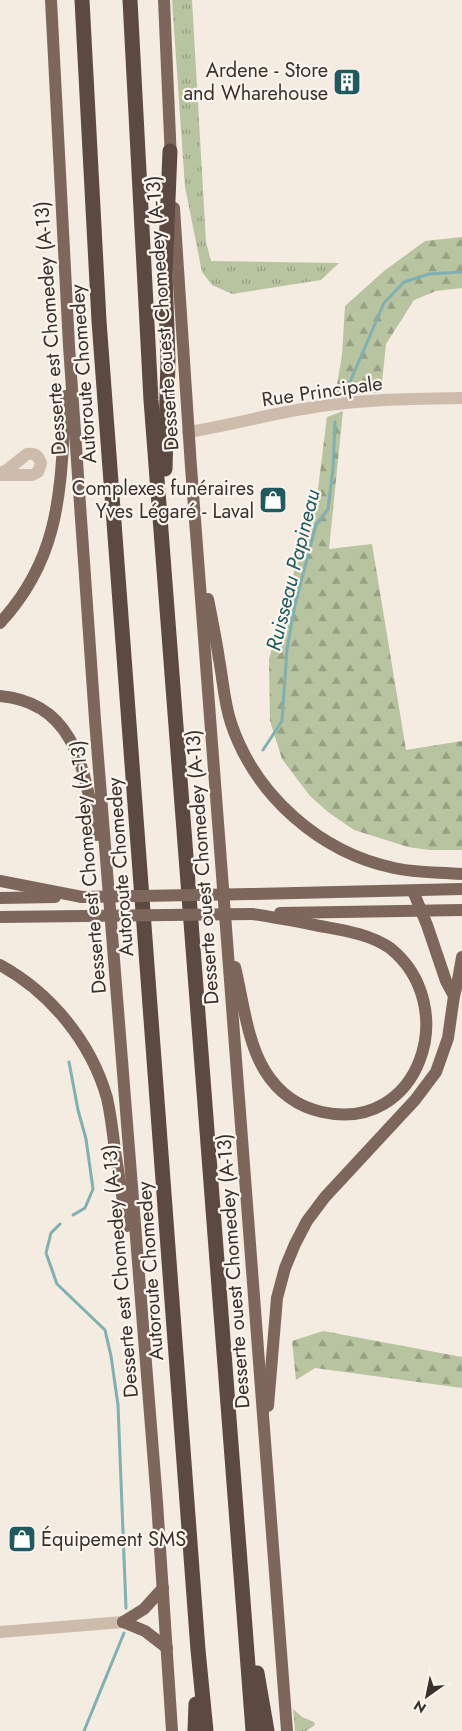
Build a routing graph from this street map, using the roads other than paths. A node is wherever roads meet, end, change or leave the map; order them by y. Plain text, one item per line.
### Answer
1 (51, 0) edge
2 (82, 0) edge
3 (130, 0) edge
4 (164, 0) edge
5 (170, 151) junction
6 (69, 346) junction
7 (462, 398) edge
8 (188, 432) junction
9 (197, 543) junction
10 (162, 548) junction
11 (0, 623) edge
12 (0, 696) edge
13 (462, 874) edge
14 (0, 881) edge
15 (108, 884) junction
16 (462, 889) edge
17 (413, 891) junction
18 (82, 897) junction
19 (0, 898) edge
20 (421, 910) junction
21 (462, 910) edge
22 (252, 914) junction
23 (0, 918) edge
24 (225, 925) junction
25 (462, 956) edge
26 (0, 965) edge
27 (454, 996) junction
28 (142, 1319) junction
29 (265, 1446) junction
30 (242, 1581) junction
31 (163, 1588) junction
32 (123, 1622) junction
33 (0, 1632) edge
34 (167, 1648) junction
35 (198, 1650) junction
36 (172, 1731) edge
37 (195, 1731) edge
38 (206, 1731) edge
39 (253, 1731) edge
40 (267, 1731) edge
41 (287, 1731) edge

1 - 6 main road, Desserte est Chomedey (A-13)
2 - 35 highway, Autoroute Chomedey
3 - 10 highway
4 - 5 main road, Desserte ouest Chomedey (A-13)
5 - 8 main road, Desserte ouest Chomedey (A-13)
5 - 10 highway
6 - 11 main road
6 - 15 main road, Desserte est Chomedey (A-13)
7 - 8 street, Rue Principale
8 - 9 main road, Desserte ouest Chomedey (A-13)
9 - 13 main road
9 - 24 main road, Desserte ouest Chomedey (A-13)
10 - 30 highway
12 - 15 main road
14 - 18 main road
15 - 28 main road, Desserte est Chomedey (A-13)
16 - 17 main road
17 - 18 main road, bridge
17 - 20 main road
18 - 19 main road
20 - 21 main road
20 - 22 main road
20 - 27 main road
22 - 23 main road, bridge
22 - 24 main road
24 - 29 main road, Desserte ouest Chomedey (A-13)
25 - 27 main road
26 - 28 main road
27 - 29 main road
28 - 31 main road, Desserte est Chomedey (A-13)
29 - 41 main road, Desserte ouest Chomedey (A-13)
30 - 39 highway
30 - 40 highway
31 - 32 main road
31 - 34 main road, Desserte est Chomedey (A-13)
32 - 33 street
32 - 34 main road
34 - 36 main road, Desserte est Chomedey (A-13)
35 - 37 highway
35 - 38 highway, Autoroute Chomedey

